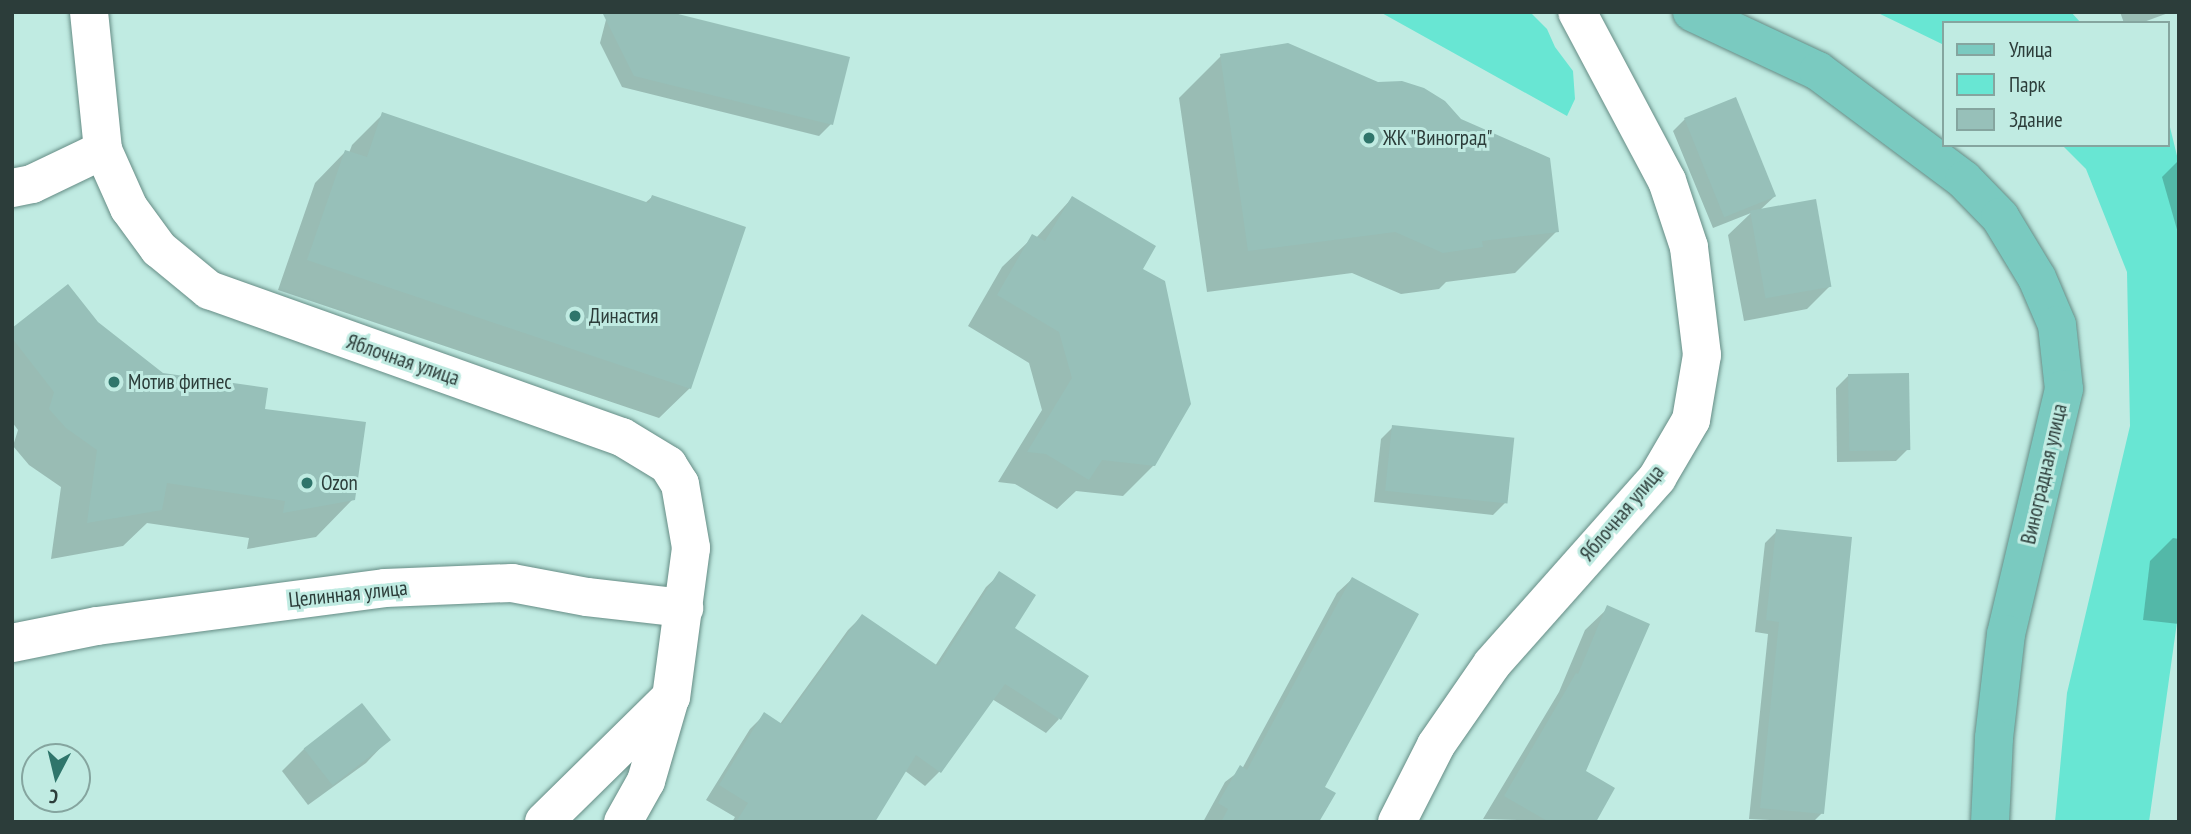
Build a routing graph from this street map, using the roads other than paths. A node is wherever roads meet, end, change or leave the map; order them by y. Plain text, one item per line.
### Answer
1 (89, 12) edge
2 (1577, 12) edge
3 (1692, 12) edge
4 (103, 150) junction
5 (12, 188) edge
6 (684, 608) junction
7 (12, 643) edge
8 (671, 696) junction
9 (544, 822) edge
10 (623, 822) edge
11 (1396, 822) edge
12 (1990, 822) edge

1 - 4 street, Яблочная улица
2 - 11 street, Яблочная улица
3 - 12 main road, Виноградная улица
4 - 5 street
4 - 6 street, Яблочная улица
6 - 7 street, Целинная улица
6 - 8 street, Яблочная улица
8 - 9 street
8 - 10 street, Яблочная улица

